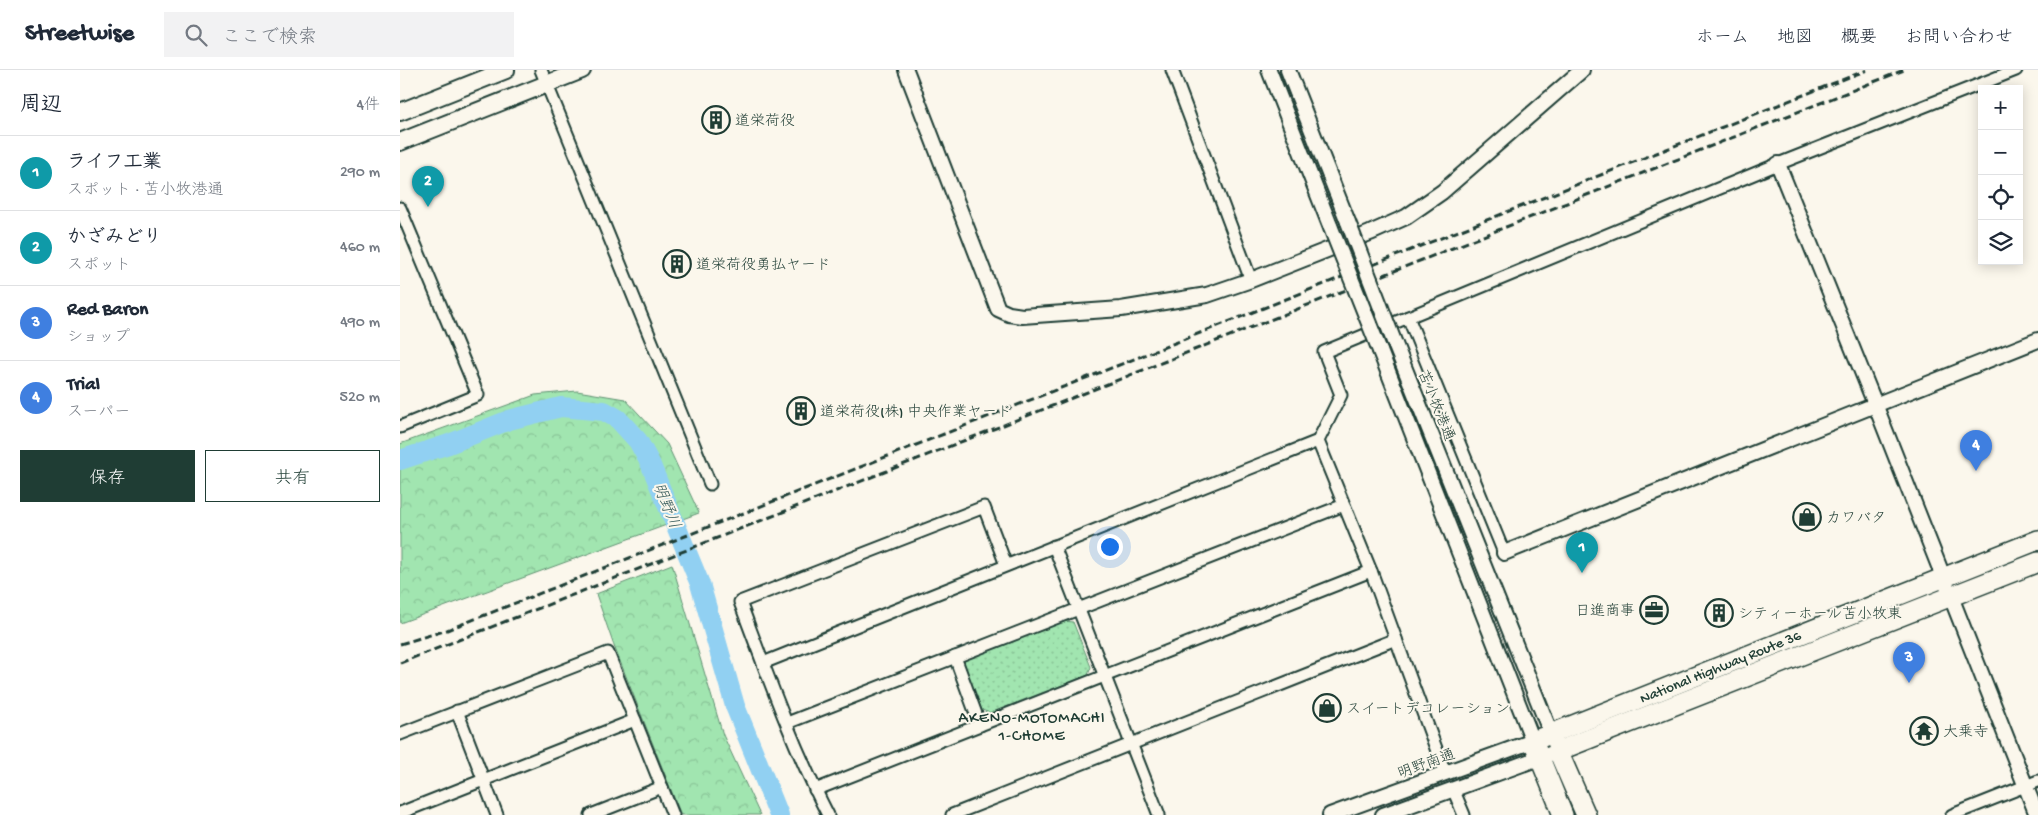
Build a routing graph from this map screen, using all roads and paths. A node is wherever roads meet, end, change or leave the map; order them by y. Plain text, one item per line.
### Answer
1 (506, 70) edge
2 (582, 70) edge
3 (906, 70) edge
4 (1172, 70) edge
5 (1269, 70) edge
6 (1288, 70) edge
7 (1582, 70) edge
8 (2016, 70) edge
9 (544, 77) edge
10 (400, 112) edge
11 (400, 142) edge
12 (1778, 164) junction
13 (400, 208) edge
14 (1251, 280) junction
15 (1408, 317) junction
16 (2038, 340) edge
17 (1875, 404) junction
18 (400, 427) edge
19 (1318, 440) junction
20 (710, 484) dead end
21 (1344, 505) junction
22 (2038, 540) edge
23 (1054, 546) junction
24 (1504, 553) joint
25 (2038, 562) edge
26 (1006, 565) junction
27 (1370, 571) junction
28 (1943, 578) junction
29 (1950, 596) junction
30 (1079, 608) junction
31 (1396, 639) junction
32 (955, 657) junction
33 (763, 662) junction
34 (1106, 676) junction
35 (457, 711) junction
36 (635, 720) junction
37 (786, 723) junction
38 (980, 724) junction
39 (400, 734) edge
40 (1554, 742) junction
41 (1132, 744) junction
42 (1536, 749) junction
43 (1445, 773) junction
44 (484, 780) junction
45 (2032, 783) edge
46 (662, 787) junction
47 (1453, 789) junction
48 (815, 790) junction
49 (1353, 811) edge
50 (400, 813) edge
51 (497, 815) edge
52 (591, 815) edge
53 (673, 815) edge
54 (828, 815) edge
55 (952, 815) edge
56 (1159, 815) edge
57 (1330, 815) edge
58 (1383, 815) edge
59 (1464, 815) edge
60 (1563, 815) edge
61 (1586, 815) edge
62 (1952, 815) edge
63 (2038, 815) edge

1 - 10 main road
2 - 9 main road
3 - 14 street
4 - 14 street
5 - 42 street, bridge
6 - 40 street, 苫小牧港通, bridge
7 - 14 street
8 - 12 street
9 - 11 main road
9 - 20 street
12 - 15 street
12 - 17 street
13 - 18 street
15 - 19 street
15 - 24 street
16 - 17 street
17 - 24 street
17 - 28 street
19 - 21 street
19 - 23 street
21 - 27 street
21 - 30 street
22 - 28 highway, National Highway Route 36
23 - 26 street
23 - 30 street
25 - 29 highway, National Highway Route 36
26 - 33 street
26 - 33 street
27 - 31 street
27 - 34 street
28 - 29 street
28 - 40 highway, National Highway Route 36
29 - 40 highway, National Highway Route 36
29 - 45 street
30 - 32 street
30 - 34 street
31 - 41 street
31 - 43 street
32 - 37 street
32 - 38 street
33 - 37 street
34 - 38 street
34 - 41 street
35 - 36 street
35 - 39 street
35 - 44 street
36 - 44 street
36 - 46 street
37 - 48 street
38 - 48 street
40 - 42 highway, National Highway Route 36
40 - 61 highway
41 - 55 street
41 - 56 street
42 - 43 street, 明野南通
42 - 47 street
42 - 60 highway
43 - 49 street, 明野南通
44 - 50 street
44 - 51 street
45 - 62 street
45 - 63 street
46 - 52 street
46 - 53 street
47 - 58 street
47 - 59 street
48 - 54 street
49 - 57 street, 明野南通

